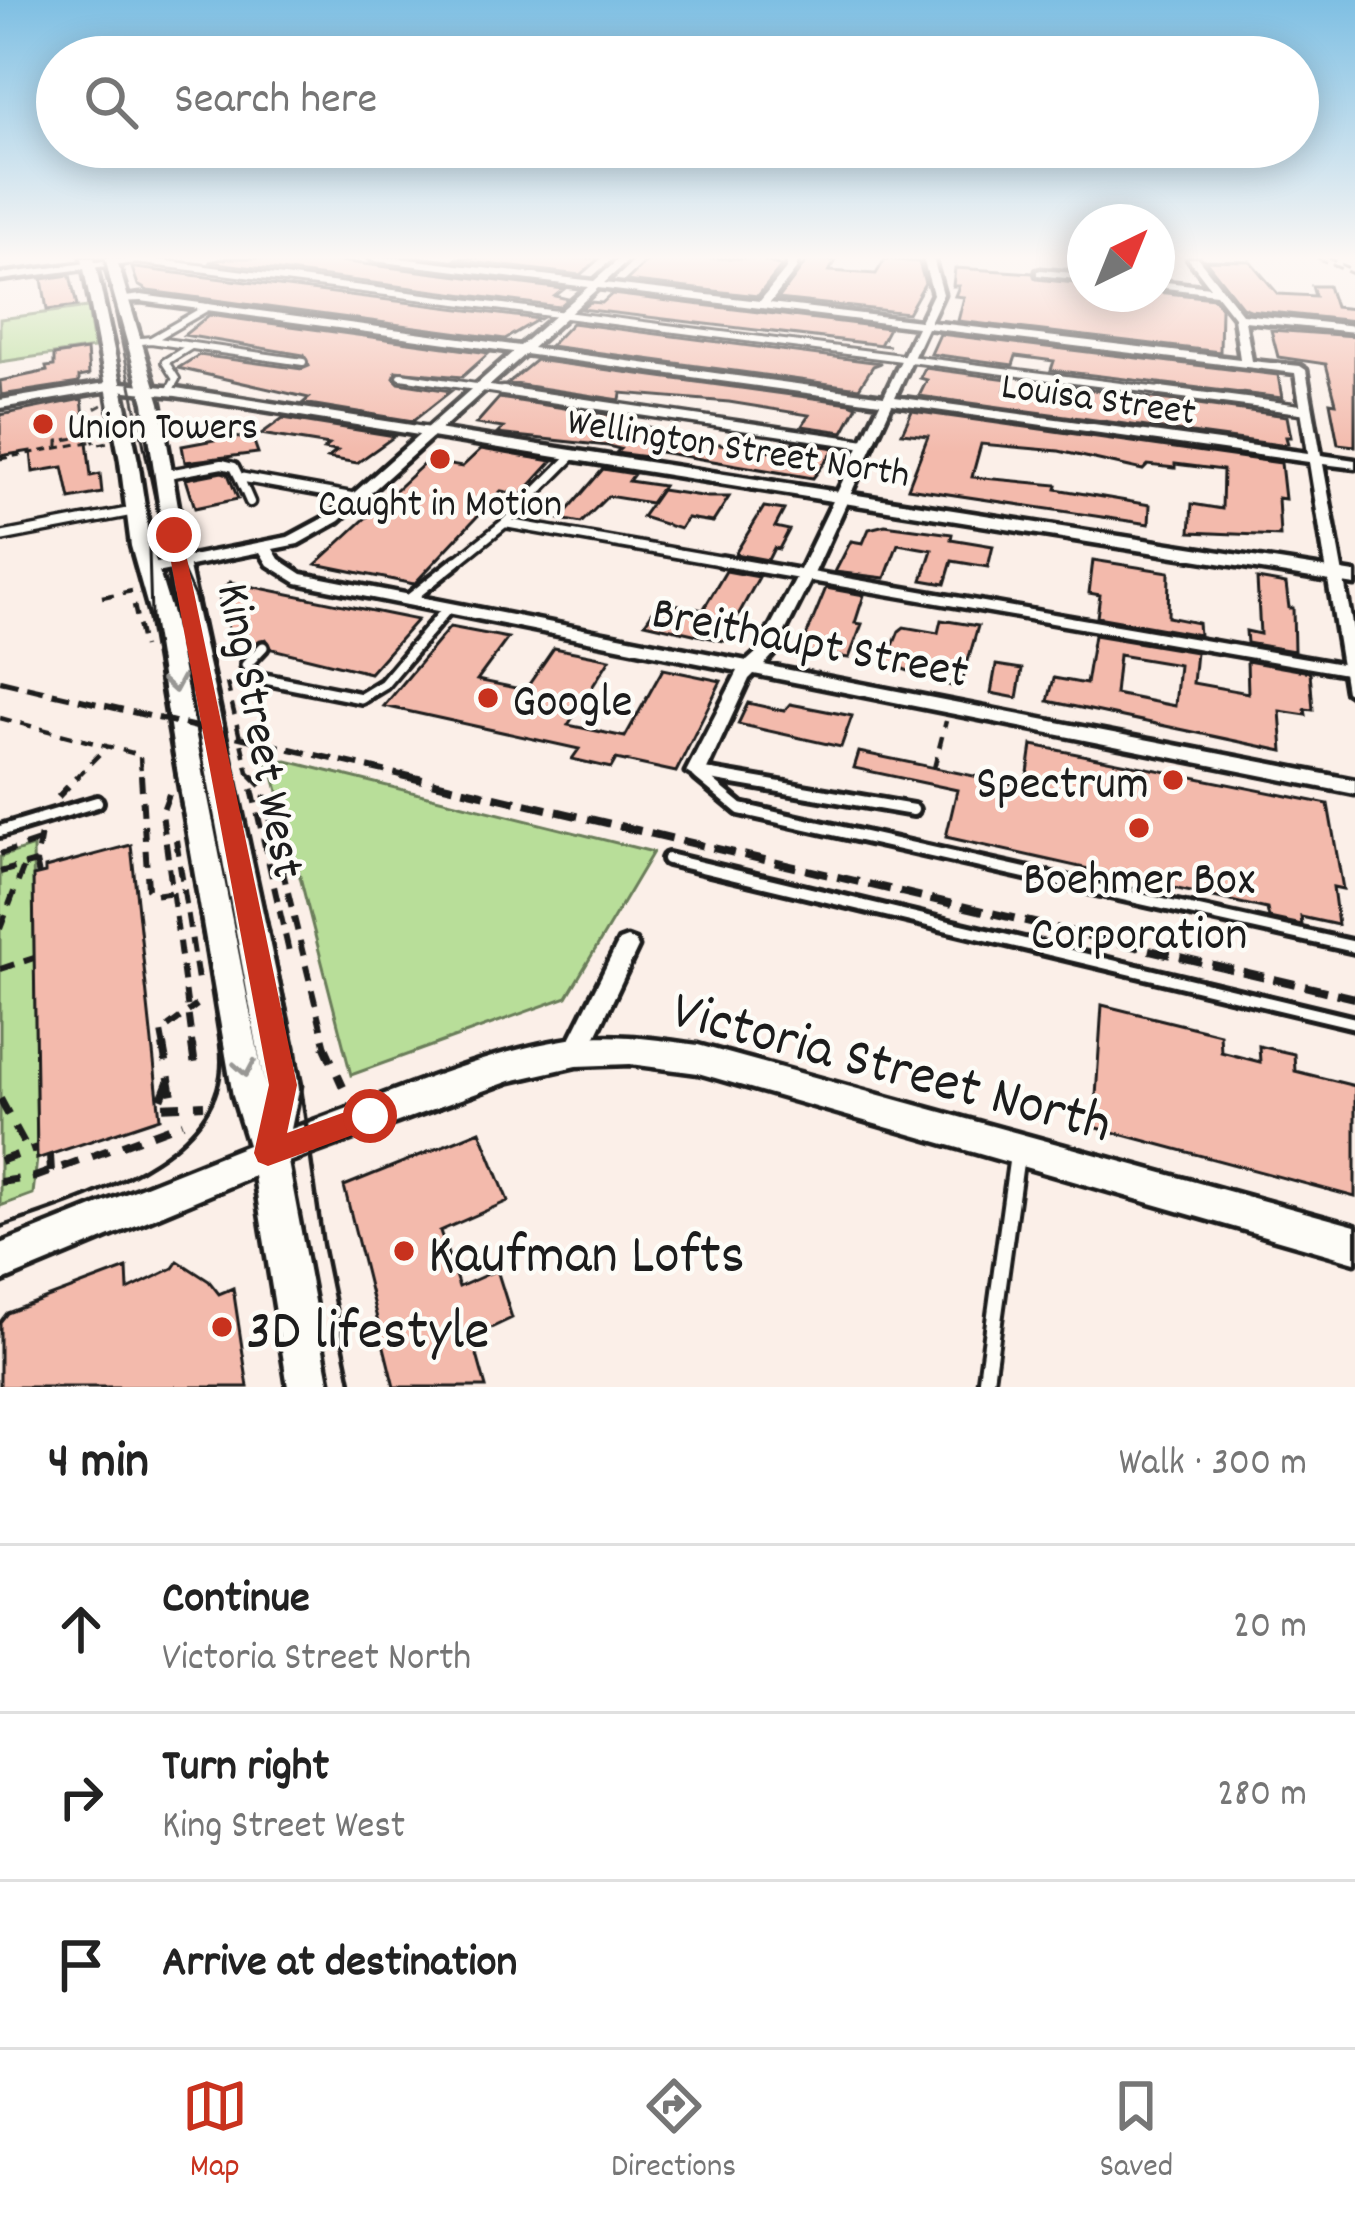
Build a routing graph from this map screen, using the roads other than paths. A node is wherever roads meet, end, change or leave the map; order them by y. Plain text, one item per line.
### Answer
1 (98, 323) edge
2 (127, 323) edge
3 (181, 323) edge
4 (320, 323) edge
5 (553, 323) edge
6 (621, 323) edge
7 (913, 323) edge
8 (1240, 323) edge
9 (1294, 323) edge
10 (924, 324) junction
11 (1355, 329) edge
12 (152, 340) junction
13 (132, 342) junction
14 (191, 346) junction
15 (522, 351) junction
16 (906, 360) junction
17 (303, 362) dead end
18 (1246, 362) junction
19 (400, 376) dead end
20 (481, 387) junction
21 (158, 389) junction
22 (109, 394) junction
23 (887, 400) junction
24 (0, 404) edge
25 (1309, 410) junction
26 (432, 432) junction
27 (865, 444) junction
28 (573, 454) junction
29 (1316, 459) junction
30 (1355, 464) edge
31 (163, 475) junction
32 (239, 477) junction
33 (357, 498) junction
34 (841, 498) junction
35 (250, 502) dead end
36 (135, 511) junction
37 (505, 523) junction
38 (0, 537) edge
39 (265, 548) junction
40 (805, 576) junction
41 (148, 578) junction
42 (1346, 578) edge
43 (408, 600) junction
44 (448, 608) junction
45 (262, 647) dead end
46 (752, 668) junction
47 (1353, 670) edge
48 (1355, 691) edge
49 (696, 772) junction
50 (1355, 787) edge
51 (97, 802) dead end
52 (913, 810) dead end
53 (0, 831) edge
54 (668, 859) dead end
55 (626, 947) dead end
56 (1355, 947) edge
57 (1355, 1023) edge
58 (576, 1052) junction
59 (1017, 1149) junction
60 (268, 1153) junction
61 (1355, 1244) edge
62 (0, 1262) edge
63 (309, 1387) edge
64 (985, 1387) edge

1 - 22 main road, King Street West
2 - 13 main road, King Street West
3 - 12 lane
4 - 15 street, Louisa Street
5 - 15 street
6 - 16 lane
7 - 10 street
8 - 18 street
9 - 11 street
10 - 16 street
10 - 18 street
12 - 13 lane
12 - 14 lane
13 - 21 main road, King Street West
14 - 17 lane
14 - 21 lane
15 - 20 street
15 - 23 street, Louisa Street
16 - 23 street
16 - 25 lane
18 - 25 street
19 - 20 lane
20 - 26 street
20 - 27 lane
21 - 22 street, Wellington Street North
21 - 26 street, Wellington Street North
21 - 31 main road, King Street West
22 - 24 street
22 - 36 main road, King Street West
23 - 27 street
23 - 29 street, Louisa Street
25 - 29 street
26 - 28 street, Wellington Street North
26 - 33 street
27 - 34 street
28 - 34 street, Wellington Street North
28 - 37 lane
29 - 30 street, Louisa Street
29 - 42 street
31 - 32 lane
31 - 41 main road, King Street West
32 - 33 lane
32 - 35 lane
33 - 39 street
34 - 40 street
34 - 42 street, Wellington Street North
36 - 38 lane
36 - 41 main road, King Street West
37 - 40 lane
37 - 43 lane
39 - 41 street
39 - 43 street, Breithaupt Street
40 - 46 street
40 - 47 lane
41 - 60 main road, King Street West
42 - 47 street
43 - 44 street, Breithaupt Street
44 - 45 lane
44 - 46 street, Breithaupt Street
46 - 49 street
46 - 50 street, Breithaupt Street
47 - 48 street
49 - 52 lane
49 - 56 lane
51 - 53 lane
54 - 57 lane
55 - 58 street
58 - 59 main road, Victoria Street North
58 - 60 main road, Victoria Street North
59 - 61 main road, Victoria Street North
59 - 64 lane
60 - 62 main road, Victoria Street North
60 - 63 main road, King Street West

